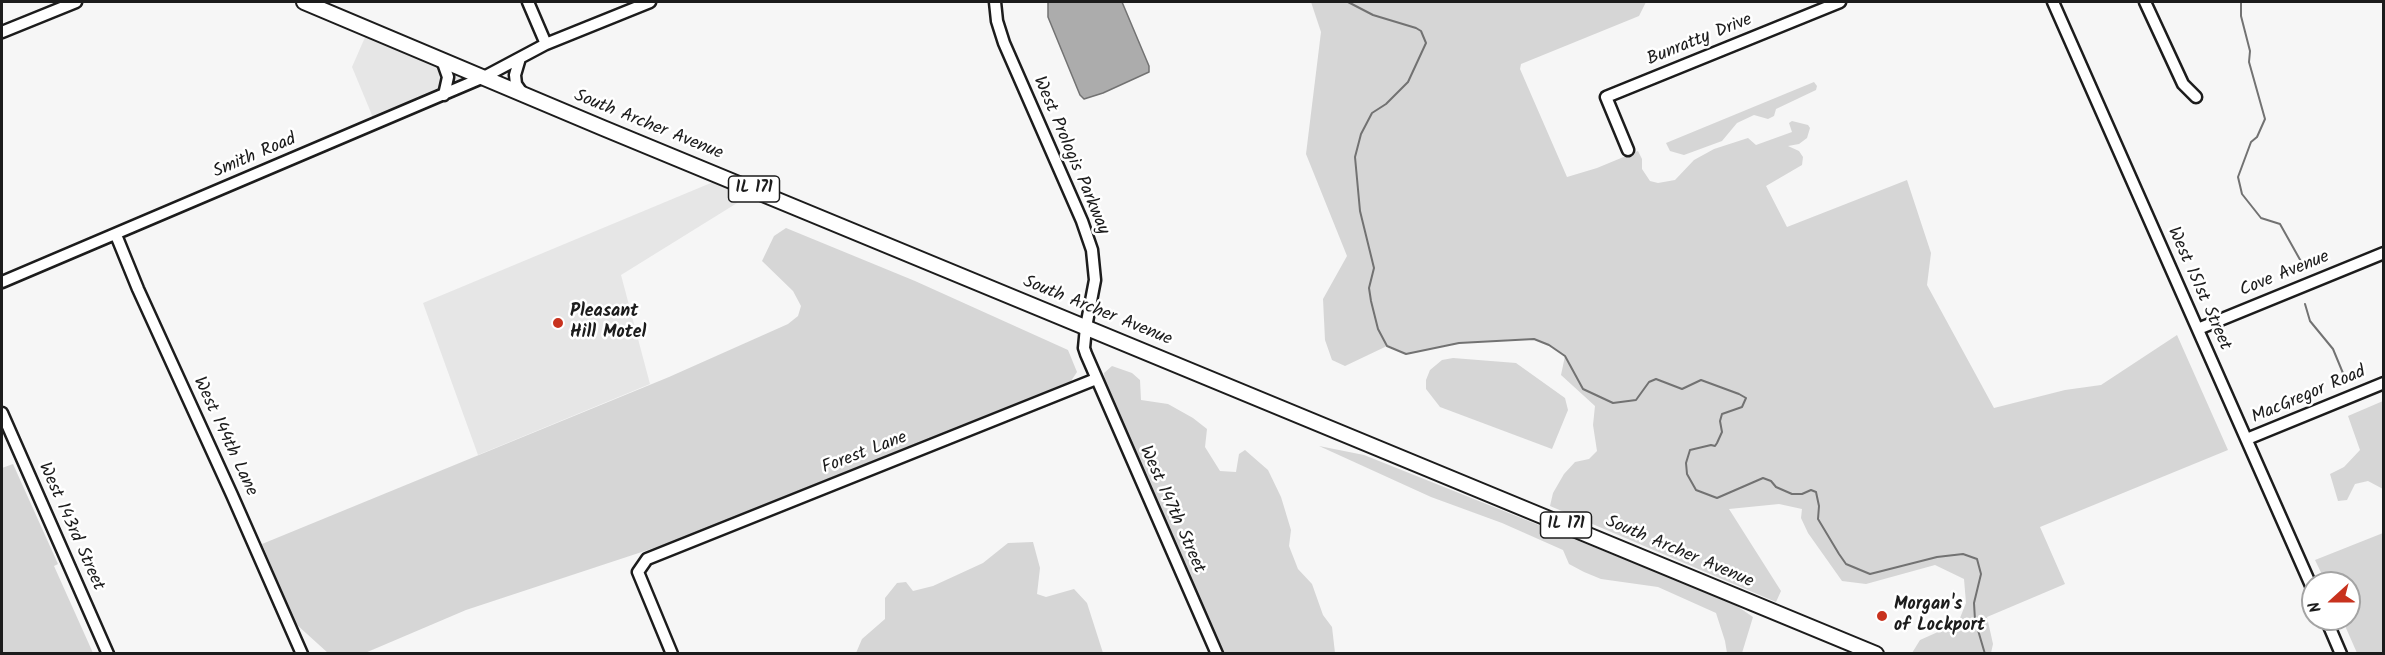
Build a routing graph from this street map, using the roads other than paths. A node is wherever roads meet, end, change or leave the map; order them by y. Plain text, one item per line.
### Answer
1 (76, 2) edge
2 (304, 2) edge
3 (528, 2) edge
4 (650, 2) edge
5 (995, 2) edge
6 (1840, 2) edge
7 (2053, 2) edge
8 (2145, 2) edge
9 (1814, 7) edge
10 (2, 32) edge
11 (546, 44) junction
12 (520, 58) junction
13 (442, 60) junction
14 (484, 77) junction
15 (444, 94) junction
16 (523, 94) junction
17 (2196, 97) dead end
18 (1628, 150) dead end
19 (116, 235) junction
20 (2384, 253) edge
21 (2, 282) edge
22 (1086, 327) junction
23 (2198, 329) junction
24 (1096, 380) junction
25 (2384, 383) edge
26 (2, 413) edge
27 (2247, 439) junction
28 (2305, 571) edge
29 (2331, 631) edge
30 (108, 654) edge
31 (302, 654) edge
32 (672, 654) edge
33 (1217, 654) edge
34 (1876, 654) edge
35 (2341, 654) edge

1 - 10 street
2 - 13 main road, South Archer Avenue / IL 171
3 - 11 street
4 - 11 street, Smith Road
5 - 22 street, West Prologis Parkway
6 - 9 street, Bunratty Drive
7 - 23 street, West 151st Street
8 - 17 street
9 - 18 street, Bunratty Drive
11 - 12 street, Smith Road
12 - 14 street, Smith Road
12 - 16 street
13 - 14 main road, South Archer Avenue / IL 171
13 - 15 street
14 - 15 street, Smith Road
14 - 16 main road, South Archer Avenue / IL 171
15 - 19 street, Smith Road
16 - 22 main road, South Archer Avenue / IL 171
19 - 21 street, Smith Road
19 - 31 street, West 144th Lane
20 - 23 street, Cove Avenue
22 - 24 street, West Prologis Parkway
22 - 34 main road, South Archer Avenue / IL 171
23 - 27 street, West 151st Street
24 - 32 street, Forest Lane
24 - 33 street, West 147th Street
25 - 27 street, MacGregor Road
26 - 30 street, West 143rd Street
27 - 28 street, West 151st Street
29 - 35 street

